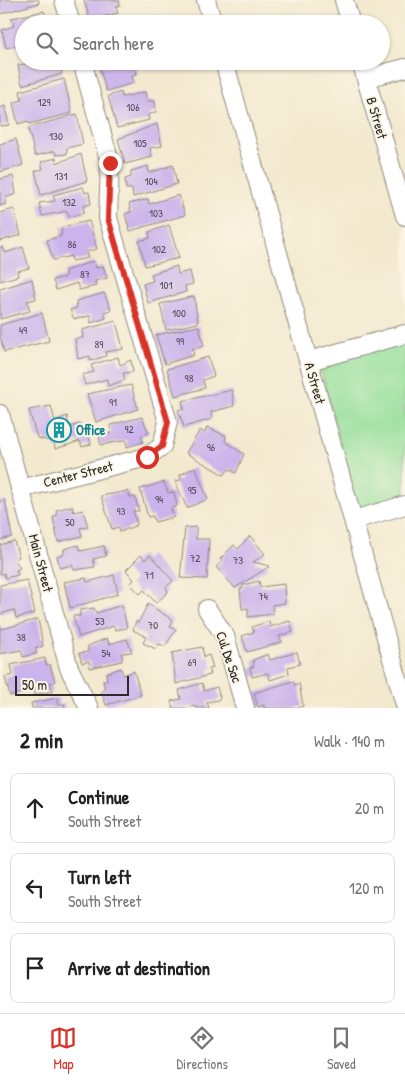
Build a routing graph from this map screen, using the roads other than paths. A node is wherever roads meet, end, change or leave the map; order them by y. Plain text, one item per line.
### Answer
1 (64, 0) edge
2 (206, 0) edge
3 (344, 0) edge
4 (68, 15) edge
5 (210, 15) edge
6 (348, 15) edge
7 (405, 68) edge
8 (390, 69) edge
9 (84, 70) edge
10 (227, 70) edge
11 (364, 70) edge
12 (405, 216) edge
13 (405, 334) edge
14 (309, 361) junction
15 (0, 414) edge
16 (3, 438) edge
17 (20, 489) junction
18 (405, 505) edge
19 (354, 520) junction
20 (208, 609) dead end
21 (405, 705) edge
22 (89, 708) edge
23 (245, 708) edge

1 - 4 street
2 - 5 street
3 - 6 street
7 - 8 street, B Street
9 - 17 street, Center Street
10 - 14 street, A Street
11 - 12 street, B Street
13 - 14 street
14 - 19 street, A Street
15 - 16 street, Main Street
16 - 17 street, Main Street
17 - 22 street, Main Street
18 - 19 street
19 - 21 street, A Street
20 - 23 street, Cul De Sac

